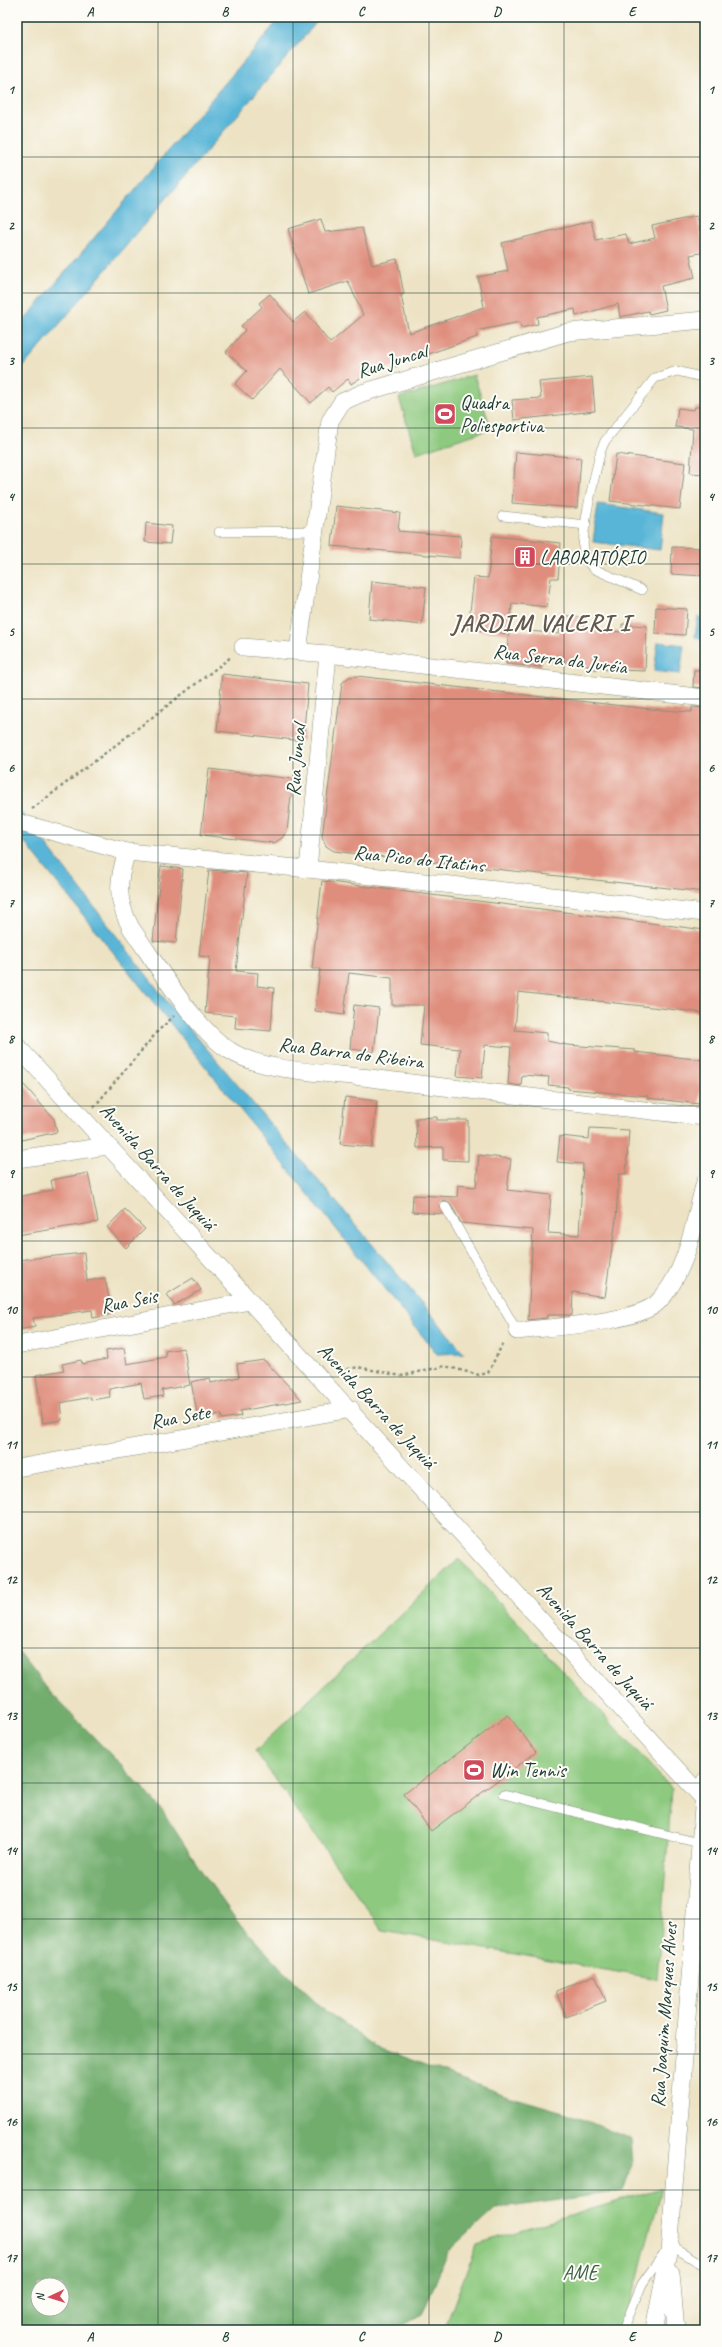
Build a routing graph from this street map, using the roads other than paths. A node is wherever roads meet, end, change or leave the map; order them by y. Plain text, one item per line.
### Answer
1 (705, 320) edge
2 (705, 378) edge
3 (502, 516) dead end
4 (586, 525) junction
5 (314, 531) junction
6 (219, 532) dead end
7 (642, 590) dead end
8 (244, 647) road end
9 (298, 651) junction
10 (328, 654) junction
11 (705, 698) edge
12 (17, 822) edge
13 (127, 852) junction
14 (308, 869) junction
15 (705, 913) edge
16 (17, 1046) edge
17 (705, 1117) edge
18 (108, 1146) junction
19 (17, 1160) edge
20 (705, 1182) edge
21 (444, 1206) dead end
22 (250, 1301) junction
23 (517, 1331) joint
24 (17, 1345) edge
25 (351, 1409) junction
26 (17, 1468) edge
27 (704, 1789) edge
28 (504, 1794) dead end
29 (701, 1835) edge
30 (669, 2249) junction
31 (705, 2266) edge
32 (622, 2330) edge
33 (654, 2330) edge
34 (676, 2330) edge

1 - 5 street, Rua Juncal
2 - 4 lane
3 - 4 lane
4 - 7 lane
5 - 6 lane
5 - 9 street, Rua Juncal
8 - 9 street, Rua Serra da Juréia
9 - 10 street, Rua Serra da Juréia
10 - 11 street, Rua Serra da Juréia
10 - 14 street, Rua Juncal
12 - 13 street, Rua Pico do Itatins
13 - 14 street, Rua Pico do Itatins
13 - 17 street, Rua Barra do Ribeira
14 - 15 street, Rua Pico do Itatins
16 - 18 street, Avenida Barra de Juquiá
18 - 19 street
18 - 22 street, Avenida Barra de Juquiá
20 - 23 street
21 - 23 lane
22 - 24 street, Rua Seis
22 - 25 street, Avenida Barra de Juquiá
25 - 26 street, Rua Sete
25 - 27 street, Avenida Barra de Juquiá
27 - 29 street, Rua Joaquim Marques Alves
28 - 29 lane
29 - 30 street, Rua Joaquim Marques Alves
30 - 31 lane
30 - 32 lane
30 - 33 street
30 - 34 street

